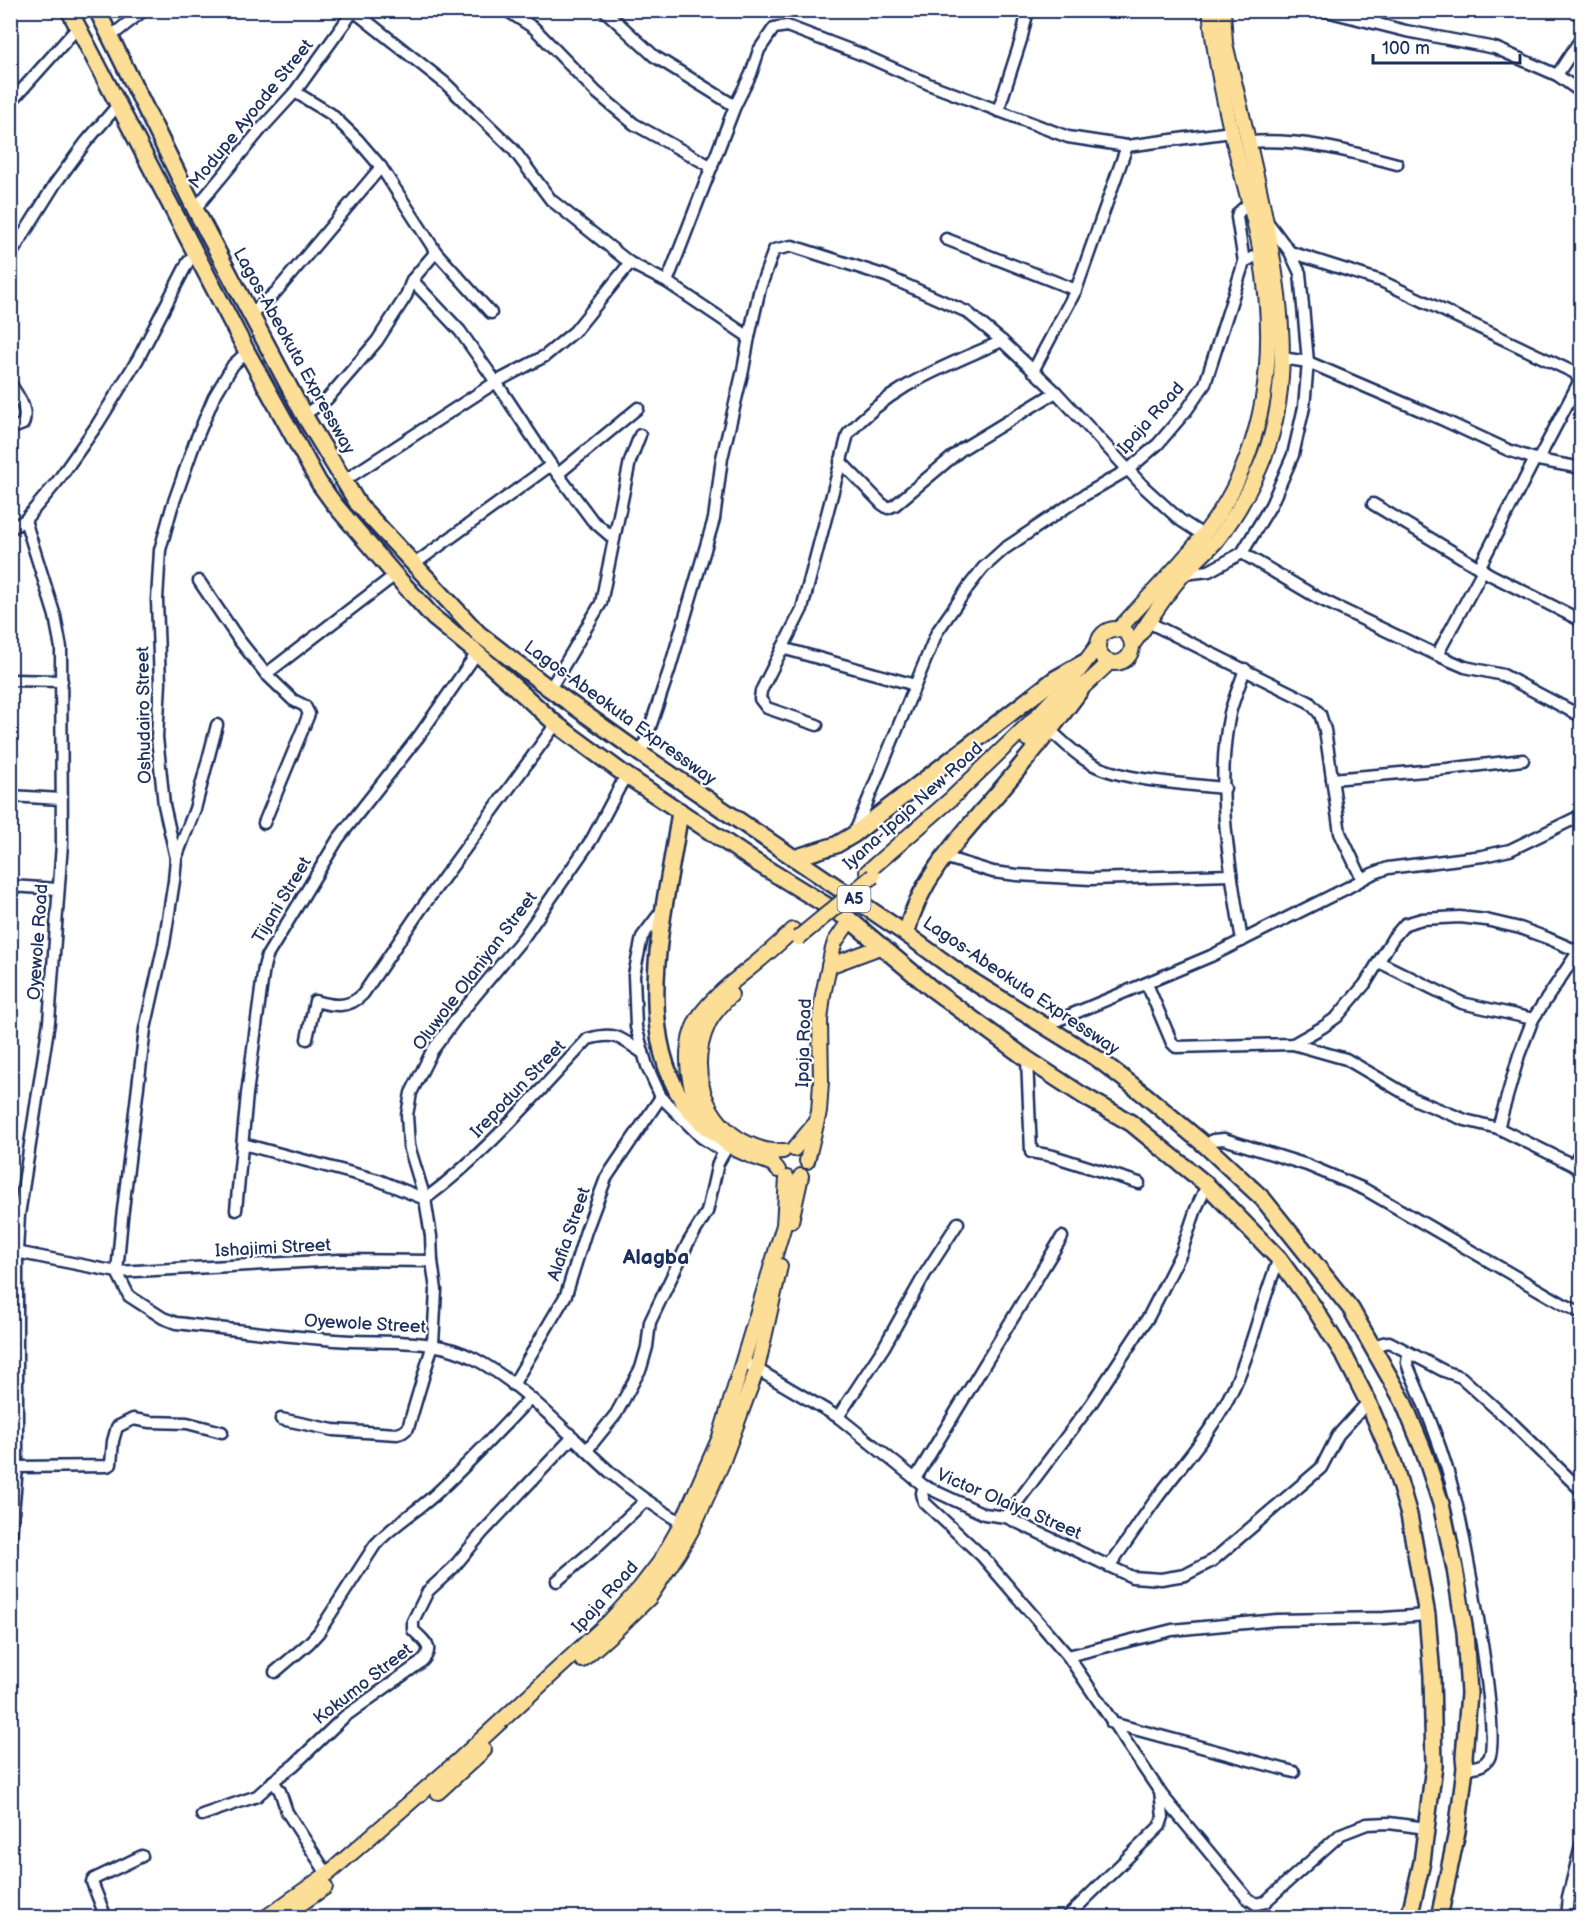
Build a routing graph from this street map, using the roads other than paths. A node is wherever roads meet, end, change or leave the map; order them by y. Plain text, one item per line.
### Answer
1 (69, 10) edge
2 (97, 10) edge
3 (144, 10) edge
4 (506, 10) edge
5 (604, 10) edge
6 (1028, 10) edge
7 (1210, 10) edge
8 (1223, 10) edge
9 (1322, 10) edge
10 (1379, 10) edge
11 (354, 11) edge
12 (1374, 22) junction
13 (79, 26) junction
14 (1581, 37) edge
15 (109, 38) junction
16 (1557, 75) junction
17 (295, 92) junction
18 (1581, 93) edge
19 (10, 103) edge
20 (118, 105) junction
21 (735, 106) junction
22 (998, 111) junction
23 (1232, 132) junction
24 (1249, 142) junction
25 (1127, 146) junction
26 (1397, 164) dead end
27 (381, 167) junction
28 (712, 167) junction
29 (1249, 203) junction
30 (195, 210) junction
31 (1266, 220) junction
32 (946, 239) dead end
33 (196, 252) junction
34 (436, 252) junction
35 (1290, 252) junction
36 (1267, 253) junction
37 (10, 256) edge
38 (1244, 262) junction
39 (630, 263) junction
40 (412, 280) junction
41 (667, 282) junction
42 (1076, 290) junction
43 (491, 313) dead end
44 (251, 314) junction
45 (748, 337) junction
46 (1002, 341) junction
47 (247, 352) junction
48 (1282, 358) junction
49 (1308, 362) junction
50 (1034, 371) junction
51 (496, 382) junction
52 (10, 383) edge
53 (1056, 392) junction
54 (638, 408) dead end
55 (304, 415) junction
56 (10, 429) edge
57 (640, 435) dead end
58 (1537, 460) junction
59 (840, 461) junction
60 (1581, 468) edge
61 (1130, 469) junction
62 (554, 470) junction
63 (345, 480) junction
64 (1373, 504) dead end
65 (26, 520) junction
66 (10, 530) edge
67 (1203, 535) junction
68 (614, 539) junction
69 (1242, 553) junction
70 (413, 565) junction
71 (1481, 569) junction
72 (1184, 574) junction
73 (395, 575) junction
74 (199, 581) dead end
75 (1581, 621) edge
76 (1148, 622) junction
77 (1118, 630) junction
78 (1098, 645) junction
79 (1132, 645) junction
80 (782, 648) junction
81 (477, 653) junction
82 (1437, 655) junction
83 (1110, 662) junction
84 (1083, 663) junction
85 (1245, 669) junction
86 (266, 674) junction
87 (10, 680) edge
88 (62, 681) junction
89 (915, 685) junction
90 (550, 689) junction
91 (1081, 689) junction
92 (1581, 715) edge
93 (556, 724) junction
94 (217, 725) dead end
95 (817, 725) dead end
96 (1051, 732) junction
97 (641, 754) junction
98 (1523, 760) dead end
99 (626, 775) junction
100 (1332, 779) junction
101 (1225, 788) junction
102 (10, 796) edge
103 (61, 799) junction
104 (680, 811) junction
105 (1581, 815) edge
106 (264, 823) dead end
107 (853, 835) junction
108 (944, 857) junction
109 (176, 858) junction
110 (794, 858) junction
111 (870, 874) junction
112 (1231, 875) junction
113 (1362, 879) junction
114 (10, 886) edge
115 (58, 889) junction
116 (663, 909) junction
117 (850, 920) junction
118 (796, 934) junction
119 (906, 934) junction
120 (1242, 941) junction
121 (883, 946) junction
122 (1580, 953) edge
123 (1380, 962) junction
124 (828, 966) junction
125 (1147, 984) junction
126 (1533, 1019) junction
127 (1044, 1026) junction
128 (307, 1039) dead end
129 (1293, 1044) junction
130 (643, 1053) junction
131 (1027, 1059) junction
132 (661, 1097) junction
133 (817, 1121) junction
134 (1498, 1128) junction
135 (243, 1144) junction
136 (723, 1144) junction
137 (1206, 1146) junction
138 (1581, 1149) edge
139 (788, 1150) junction
140 (807, 1161) junction
141 (1577, 1168) edge
142 (782, 1174) junction
143 (801, 1176) junction
144 (1139, 1183) dead end
145 (1207, 1185) junction
146 (425, 1199) junction
147 (237, 1210) dead end
148 (958, 1223) dead end
149 (1062, 1237) dead end
150 (14, 1252) edge
151 (1279, 1259) junction
152 (432, 1261) junction
153 (117, 1272) junction
154 (1581, 1313) edge
155 (433, 1344) junction
156 (1373, 1347) junction
157 (1408, 1353) junction
158 (743, 1361) junction
159 (757, 1369) junction
160 (513, 1384) junction
161 (530, 1398) junction
162 (1368, 1402) junction
163 (838, 1417) junction
164 (281, 1419) dead end
165 (222, 1432) dead end
166 (573, 1437) junction
167 (587, 1450) junction
168 (17, 1467) junction
169 (920, 1483) junction
170 (1581, 1491) edge
171 (645, 1501) junction
172 (1006, 1517) junction
173 (682, 1523) junction
174 (10, 1548) edge
175 (1109, 1566) junction
176 (557, 1581) dead end
177 (1427, 1615) junction
178 (1068, 1656) junction
179 (275, 1672) dead end
180 (1112, 1723) junction
181 (1465, 1768) junction
182 (1294, 1772) dead end
183 (273, 1781) junction
184 (1160, 1792) junction
185 (202, 1815) dead end
186 (1426, 1830) junction
187 (1581, 1842) edge
188 (142, 1856) dead end
189 (327, 1874) junction
190 (283, 1913) edge
191 (106, 1917) edge
192 (265, 1917) edge
193 (1066, 1917) edge
194 (1409, 1917) edge
195 (1439, 1917) edge
196 (1566, 1917) edge

1 - 13 highway, A5
2 - 15 highway, Lagos-Abeokuta Expressway / A5
3 - 15 street
4 - 28 street
5 - 21 street
6 - 22 street
7 - 23 main road
8 - 24 main road
9 - 12 street
10 - 12 street
11 - 17 street, Modupe Ayoade Street
11 - 39 street
12 - 16 street
13 - 19 street
13 - 20 highway, A5
14 - 16 street
15 - 30 highway, Lagos-Abeokuta Expressway / A5
16 - 18 street
17 - 27 street
17 - 30 street, Modupe Ayoade Street
20 - 33 highway, A5
20 - 37 street
21 - 22 street
21 - 28 street
22 - 25 street
23 - 25 street
23 - 29 main road
24 - 26 street
24 - 31 main road
25 - 42 street
27 - 34 street
27 - 44 street
28 - 41 street
29 - 36 main road
29 - 38 street
30 - 44 highway, Lagos-Abeokuta Expressway / A5
31 - 35 street
31 - 36 main road
32 - 42 street
33 - 47 highway, A5
33 - 65 street
34 - 40 street
34 - 43 street
35 - 49 street
35 - 58 street
36 - 38 street
36 - 48 main road
36 - 67 main road
38 - 61 street, Ipaja Road
39 - 41 street
39 - 51 street
40 - 51 street
40 - 55 street
41 - 45 street
42 - 50 street
44 - 55 highway, Lagos-Abeokuta Expressway / A5
45 - 46 street
45 - 97 street
46 - 50 street
46 - 59 street
47 - 73 highway, A5
47 - 109 street, Oshudairo Street
48 - 49 street
48 - 72 main road
49 - 58 street
49 - 69 street
50 - 53 street
51 - 62 street
51 - 63 street
52 - 56 street
53 - 59 street
53 - 61 street
54 - 62 street
55 - 63 highway, Lagos-Abeokuta Expressway / A5
57 - 68 street
58 - 60 street
58 - 71 street
59 - 80 street
61 - 67 street
61 - 89 street, Ipaja Road
62 - 68 street
62 - 70 street
63 - 70 highway, Lagos-Abeokuta Expressway / A5
64 - 71 street
65 - 66 street
65 - 88 street, Oyewole Road
67 - 77 main road
68 - 90 street
69 - 72 street
69 - 82 street
70 - 90 highway, Lagos-Abeokuta Expressway / A5
71 - 75 street
71 - 82 street
72 - 76 main road
73 - 81 highway, A5
73 - 86 street
74 - 86 street
76 - 79 main road
76 - 85 street
77 - 78 main road
77 - 79 main road
78 - 83 main road
78 - 84 main road, Iyana-Ipaja New Road
79 - 83 main road
80 - 89 street
80 - 95 street
81 - 93 highway, A5
81 - 135 street, Tijani Street
82 - 92 street
83 - 91 main road, Iyana-Ipaja New Road
84 - 107 highway
84 - 111 main road, Iyana-Ipaja New Road
85 - 100 street
85 - 101 street
86 - 106 street
87 - 88 street
88 - 103 street, Oyewole Road
89 - 107 street, Ipaja Road
90 - 97 highway, Lagos-Abeokuta Expressway / A5
91 - 96 highway
91 - 111 main road, Iyana-Ipaja New Road
93 - 99 highway, A5
93 - 128 street
94 - 109 street
96 - 101 street
96 - 108 highway
97 - 110 highway, Lagos-Abeokuta Expressway / A5
98 - 100 street
99 - 104 highway, A5
99 - 146 street, Oluwole Olaniyan Street
100 - 113 street
101 - 112 street
102 - 103 street
103 - 115 street, Oyewole Road
104 - 116 highway
104 - 117 highway, A5
105 - 113 street
107 - 110 highway
108 - 112 street
108 - 119 highway
109 - 153 street, Oshudairo Street
110 - 119 highway, Lagos-Abeokuta Expressway / A5
111 - 118 main road, Iyana-Ipaja New Road, bridge
112 - 120 street
113 - 120 street
114 - 115 street
115 - 150 street, Oyewole Road
116 - 130 street
116 - 136 highway
117 - 121 highway, A5
117 - 124 main road, Ipaja Road
118 - 136 main road, Iyana-Ipaja New Road
118 - 139 main road, Iyana-Ipaja New Road
119 - 127 highway, Lagos-Abeokuta Expressway / A5
120 - 125 street
121 - 124 main road
121 - 131 highway, A5
122 - 123 street
122 - 126 street
123 - 126 street
123 - 129 street
124 - 133 main road, Ipaja Road
125 - 127 street
125 - 129 street
126 - 134 street
127 - 137 highway, Lagos-Abeokuta Expressway / A5
129 - 134 street
130 - 132 street
130 - 146 street, Irepodun Street
131 - 144 street
131 - 145 highway, A5
132 - 136 street
132 - 160 street, Alafia Street
133 - 139 main road
133 - 140 main road, Ipaja Road
134 - 141 street
135 - 146 street
135 - 147 street, Tijani Street
136 - 142 main road
136 - 167 street
137 - 154 street
137 - 156 highway, Lagos-Abeokuta Expressway / A5
138 - 141 street
139 - 140 main road
139 - 142 main road
140 - 143 main road
142 - 143 main road
142 - 158 main road, Ipaja Road
143 - 159 main road, Ipaja Road
145 - 151 highway, A5
145 - 172 street
146 - 152 street, Oluwole Olaniyan Street
148 - 163 street
149 - 169 street
150 - 153 street
150 - 168 street, Oyewole Road
151 - 162 highway, A5
151 - 175 street
152 - 153 street, Ishajimi Street
152 - 155 street, Oluwole Olaniyan Street
153 - 155 street, Oyewole Street
155 - 160 street, Oyewole Street
155 - 164 street, Oluwole Olaniyan Street
156 - 157 street
156 - 181 highway, Lagos-Abeokuta Expressway / A5
157 - 170 street
157 - 181 street
158 - 159 street, Victor Olaiya Street
158 - 173 main road, Ipaja Road
159 - 163 street, Victor Olaiya Street
159 - 190 main road, Ipaja Road
160 - 161 street, Oyewole Street
161 - 166 street, Oyewole Street
161 - 179 street
162 - 175 street, Victor Olaiya Street
162 - 177 highway, A5
163 - 169 street, Victor Olaiya Street
165 - 168 street
166 - 167 street, Oyewole Street
166 - 183 street, Kokumo Street
167 - 171 street, Oyewole Street
168 - 174 street, Oyewole Road
169 - 172 street, Victor Olaiya Street
169 - 178 street
171 - 173 street, Oyewole Street
171 - 176 street
172 - 175 street, Victor Olaiya Street
173 - 189 main road, Ipaja Road
177 - 178 street
177 - 186 highway, A5
178 - 180 street
180 - 182 street
180 - 184 street
181 - 195 highway, Lagos-Abeokuta Expressway / A5
183 - 185 street, Kokumo Street
183 - 189 street
184 - 186 street
184 - 193 street
186 - 194 highway, A5
187 - 196 street
188 - 191 street
189 - 190 main road, Ipaja Road
190 - 192 main road, Ipaja Road

